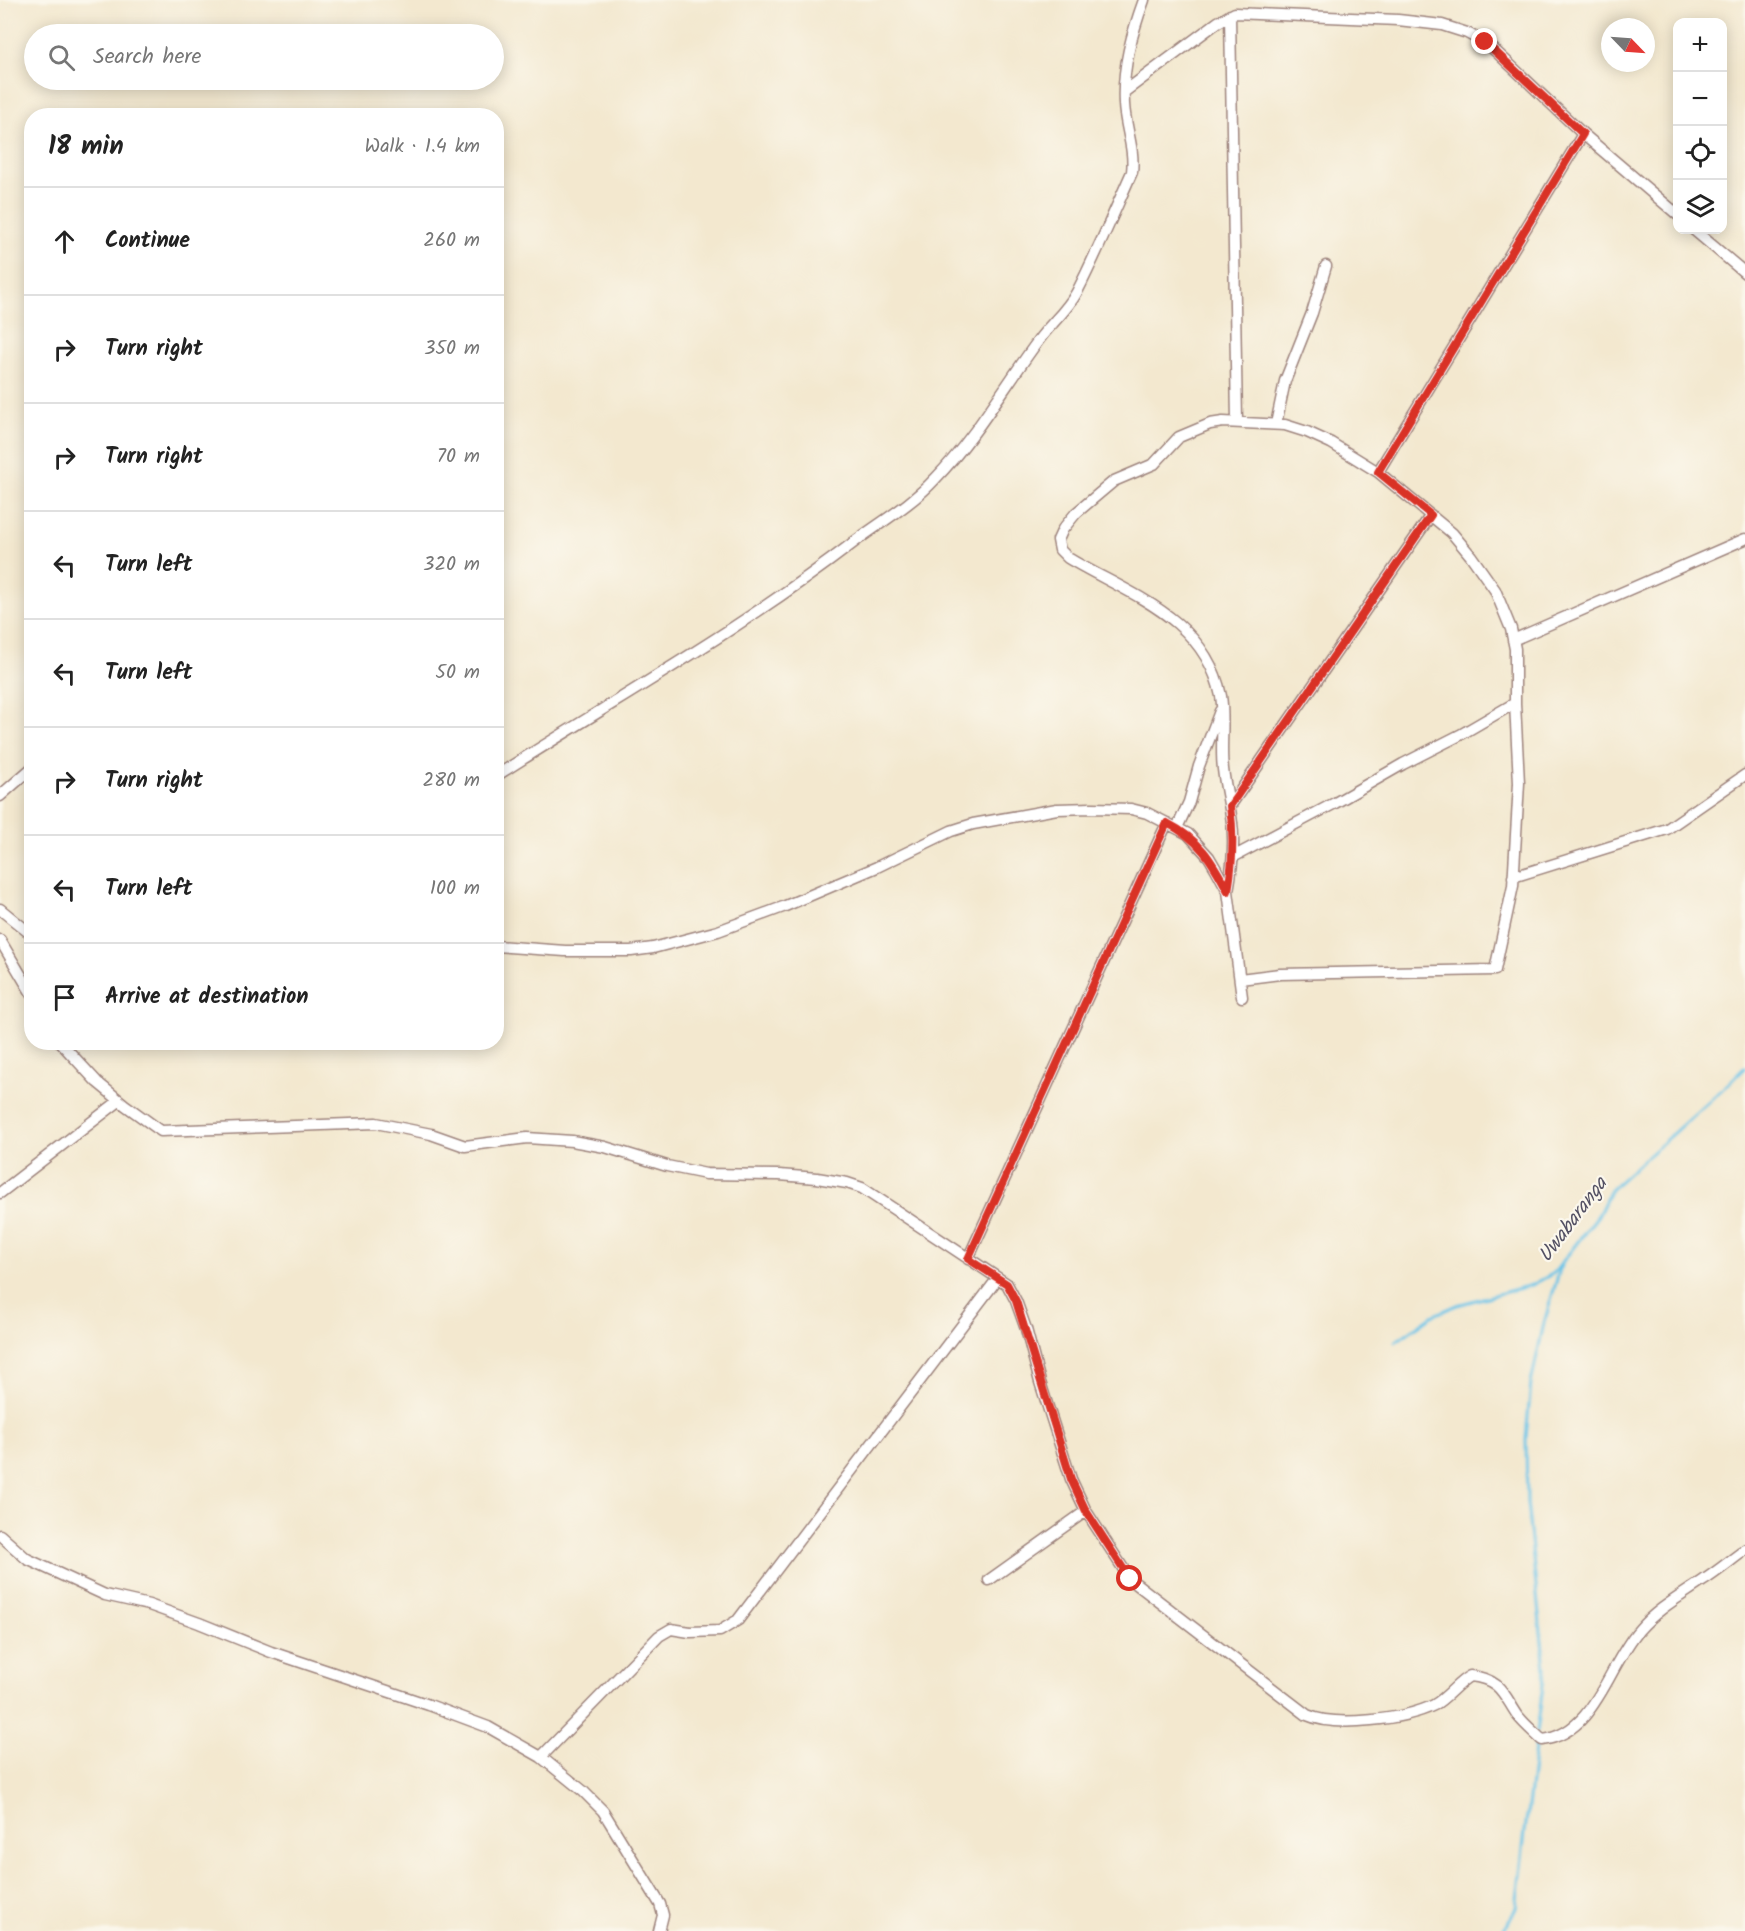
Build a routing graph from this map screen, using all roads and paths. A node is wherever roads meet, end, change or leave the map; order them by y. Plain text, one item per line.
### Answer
1 (1144, 0) edge
2 (1230, 15) junction
3 (1124, 93) junction
4 (1583, 134) junction
5 (1673, 212) edge
6 (1699, 234) edge
7 (1326, 266) dead end
8 (1745, 273) edge
9 (1237, 421) junction
10 (1276, 424) junction
11 (1378, 472) junction
12 (1431, 515) junction
13 (1745, 539) edge
14 (1513, 640) junction
15 (1515, 702) junction
16 (1222, 705) junction
17 (504, 771) edge
18 (24, 775) edge
19 (1745, 775) edge
20 (0, 796) edge
21 (1230, 806) junction
22 (1172, 825) junction
23 (1233, 857) junction
24 (1514, 877) junction
25 (1228, 891) junction
26 (0, 909) edge
27 (24, 928) edge
28 (0, 940) edge
29 (504, 947) edge
30 (1240, 979) junction
31 (24, 980) edge
32 (1242, 997) dead end
33 (67, 1050) edge
34 (119, 1101) junction
35 (0, 1193) edge
36 (968, 1259) junction
37 (998, 1278) junction
38 (1086, 1511) junction
39 (0, 1535) edge
40 (1745, 1550) edge
41 (989, 1580) dead end
42 (541, 1757) junction
43 (659, 1931) edge

1 - 3 street
2 - 3 street
2 - 4 street
2 - 9 street
3 - 17 street
4 - 5 street
4 - 11 street
6 - 8 street
7 - 10 street
9 - 10 street
9 - 16 street
10 - 11 street
11 - 12 street
12 - 14 street
12 - 21 street
13 - 14 street
14 - 15 street
15 - 23 street
15 - 24 street
16 - 21 street
16 - 22 street
18 - 20 street
19 - 24 street
21 - 23 street
22 - 25 street
22 - 29 street
22 - 36 street
23 - 25 street
24 - 30 street
25 - 30 street
26 - 27 street
28 - 31 street
30 - 32 street
33 - 34 street
34 - 35 street
34 - 36 street
36 - 37 street
37 - 38 street
37 - 42 street
38 - 40 street
38 - 41 street
39 - 42 street
42 - 43 street

